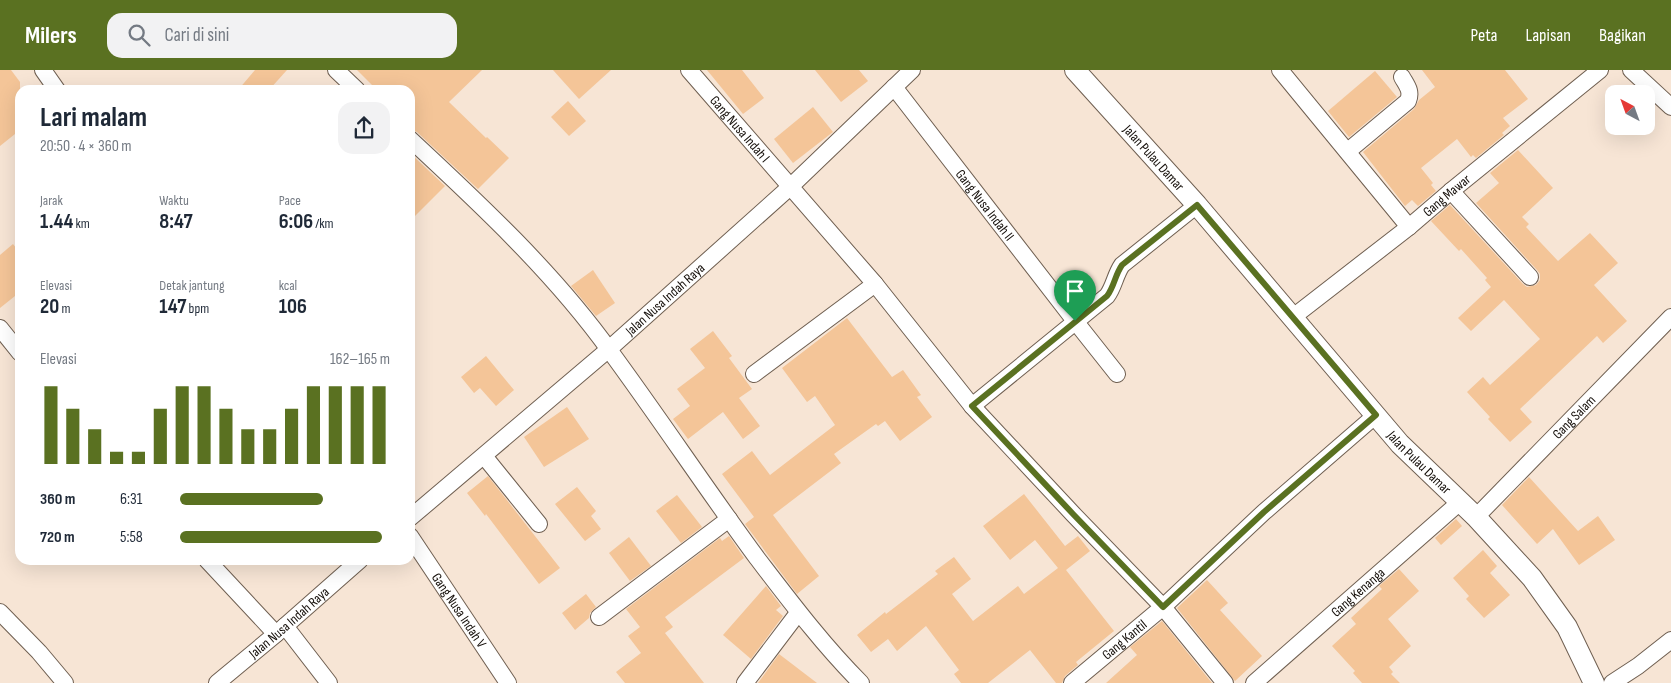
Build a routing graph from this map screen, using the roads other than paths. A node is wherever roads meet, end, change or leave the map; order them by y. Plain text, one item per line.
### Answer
1 (43, 70) edge
2 (336, 70) edge
3 (689, 70) edge
4 (912, 70) edge
5 (1074, 70) edge
6 (1280, 70) edge
7 (1600, 70) edge
8 (1631, 70) edge
9 (1402, 77) dead end
10 (54, 85) edge
11 (352, 85) edge
12 (894, 87) junction
13 (1671, 107) edge
14 (415, 146) edge
15 (1348, 151) junction
16 (790, 187) junction
17 (1451, 192) junction
18 (1197, 205) junction
19 (1410, 227) junction
20 (1530, 277) dead end
21 (875, 284) junction
22 (1671, 316) edge
23 (1293, 317) junction
24 (1075, 321) junction
25 (0, 328) edge
26 (15, 347) edge
27 (609, 349) junction
28 (754, 374) dead end
29 (1117, 374) dead end
30 (972, 406) junction
31 (1376, 415) junction
32 (484, 456) junction
33 (1460, 502) junction
34 (415, 514) edge
35 (1476, 517) junction
36 (729, 519) junction
37 (539, 524) dead end
38 (415, 544) edge
39 (212, 565) edge
40 (354, 565) edge
41 (1163, 607) junction
42 (0, 612) edge
43 (798, 613) junction
44 (599, 617) dead end
45 (280, 630) junction
46 (1671, 640) edge
47 (220, 682) edge
48 (65, 683) edge
49 (329, 683) edge
50 (508, 683) edge
51 (745, 683) edge
52 (861, 683) edge
53 (1072, 683) edge
54 (1225, 683) edge
55 (1254, 683) edge
56 (1594, 683) edge
57 (1612, 683) edge

1 - 10 street
2 - 11 street
3 - 16 street, Gang Nusa Indah I
4 - 12 street, Jalan Nusa Indah Raya
5 - 18 street, Jalan Pulau Damar
6 - 15 street
7 - 17 street, Gang Mawar
8 - 13 street
9 - 15 street
12 - 16 street, Jalan Nusa Indah Raya
12 - 24 street, Gang Nusa Indah II
14 - 27 street
15 - 19 street
16 - 21 street, Gang Nusa Indah I
16 - 27 street, Jalan Nusa Indah Raya
17 - 19 street, Gang Mawar
17 - 20 street
18 - 23 street, Jalan Pulau Damar
18 - 24 street
19 - 23 street, Gang Mawar
21 - 28 street
21 - 30 street, Gang Nusa Indah I
22 - 35 street, Gang Salam
23 - 31 street, Jalan Pulau Damar
24 - 29 street, Gang Nusa Indah II
24 - 30 street
25 - 26 street
27 - 32 street, Jalan Nusa Indah Raya
27 - 36 street
30 - 41 street, Gang Nusa Indah I
31 - 33 street, Jalan Pulau Damar
31 - 41 street, Gang Kantil
32 - 34 street, Jalan Nusa Indah Raya
32 - 37 street
33 - 35 street, Jalan Pulau Damar
33 - 55 street, Gang Kenanga
35 - 56 street, Jalan Pulau Damar
36 - 43 street
36 - 44 street
38 - 50 street, Gang Nusa Indah V
39 - 45 street
40 - 45 street, Jalan Nusa Indah Raya
41 - 53 street, Gang Kantil
41 - 54 street, Gang Nusa Indah I
42 - 48 street
43 - 51 street
43 - 52 street
45 - 47 street, Jalan Nusa Indah Raya
45 - 49 street
46 - 57 street

